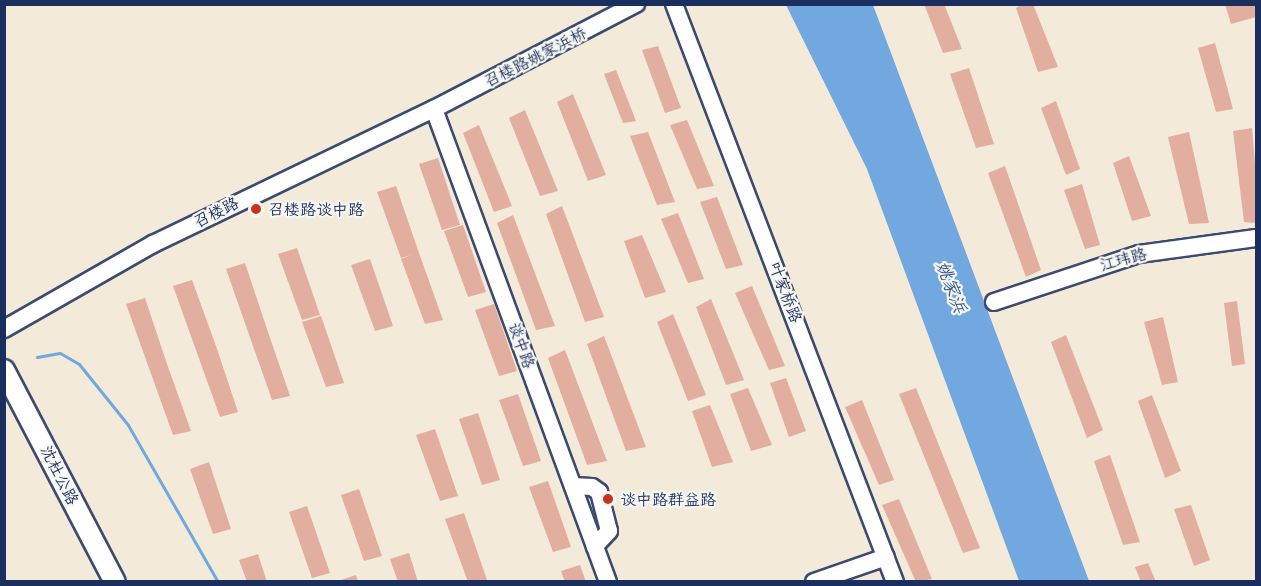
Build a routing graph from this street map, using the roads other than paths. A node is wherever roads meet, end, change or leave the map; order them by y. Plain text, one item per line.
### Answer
1 (636, 4) edge
2 (674, 4) edge
3 (434, 109) junction
4 (1257, 238) edge
5 (994, 302) dead end
6 (4, 328) edge
7 (4, 370) edge
8 (886, 557) junction
9 (114, 582) edge
10 (608, 582) edge
11 (814, 582) edge
12 (895, 582) edge

1 - 3 street, 召楼路姚家浜桥
2 - 8 street, 叶家桥路
3 - 6 street, 召楼路
3 - 10 street, 谈中路
4 - 5 street, 江玮路
7 - 9 main road, 沈杜公路
8 - 11 street
8 - 12 street, 叶家桥路

